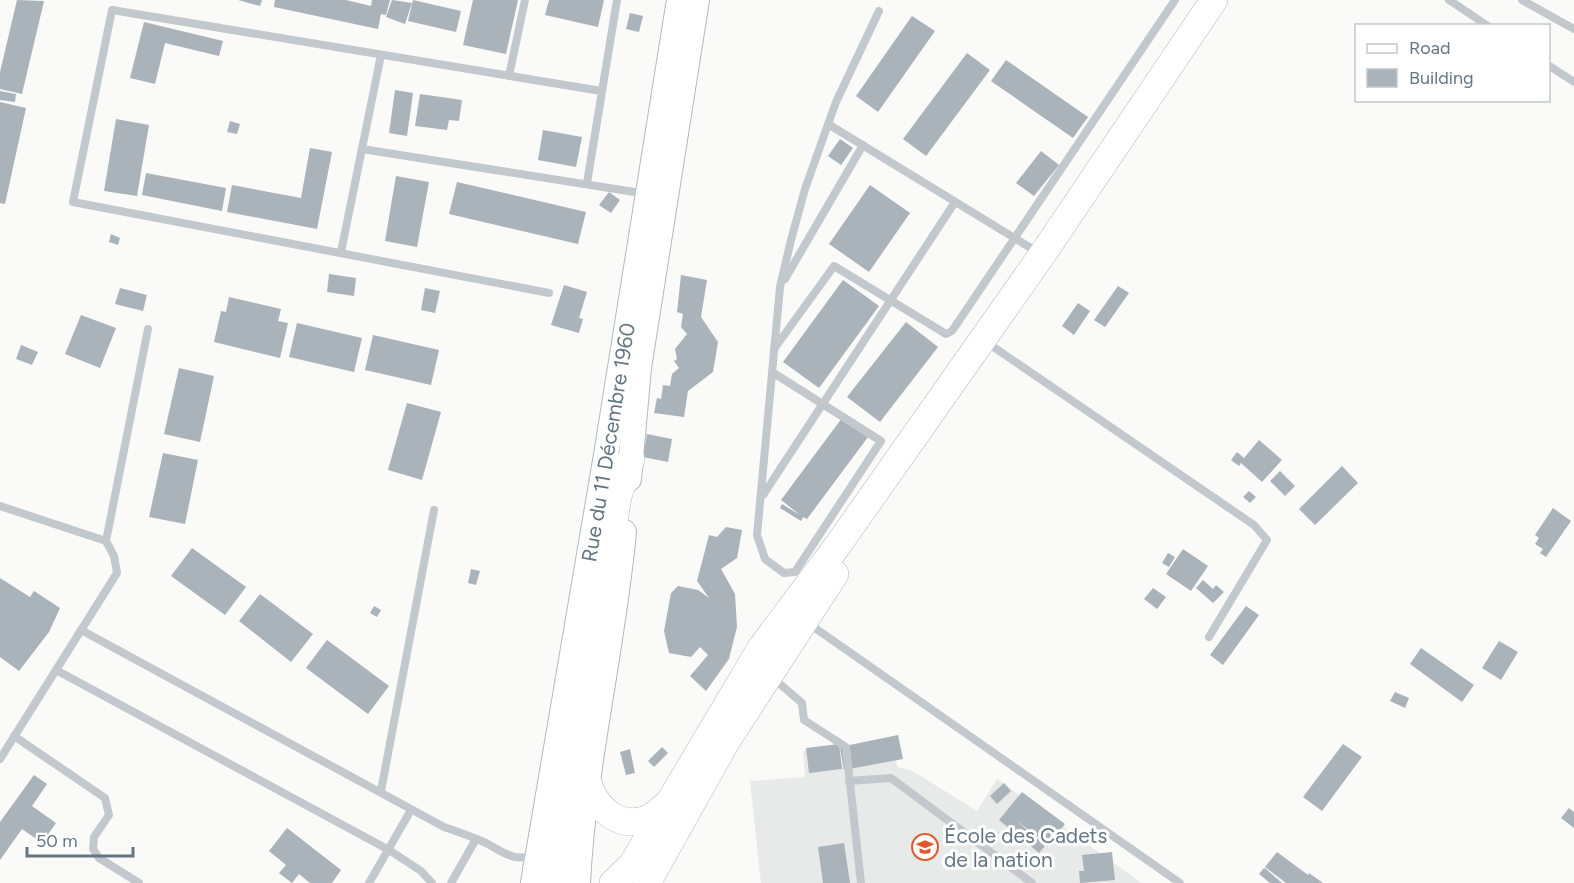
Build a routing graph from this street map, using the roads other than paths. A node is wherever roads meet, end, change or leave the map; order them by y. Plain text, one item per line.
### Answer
1 (525, 0) edge
2 (617, 0) edge
3 (680, 0) edge
4 (697, 0) edge
5 (1175, 0) edge
6 (1214, 0) edge
7 (1226, 0) edge
8 (1449, 0) edge
9 (1522, 0) edge
10 (879, 11) dead end
11 (1485, 24) edge
12 (1574, 29) edge
13 (381, 54) junction
14 (1550, 66) edge
15 (509, 76) junction
16 (1574, 82) edge
17 (601, 91) junction
18 (828, 124) junction
19 (863, 145) junction
20 (362, 149) junction
21 (586, 183) junction
22 (648, 194) junction
23 (955, 202) junction
24 (1014, 238) junction
25 (341, 252) junction
26 (1042, 255) junction
27 (780, 287) junction
28 (549, 293) dead end
29 (891, 300) junction
30 (148, 329) dead end
31 (992, 346) junction
32 (774, 349) junction
33 (772, 372) junction
34 (822, 404) junction
35 (618, 460) junction
36 (761, 498) junction
37 (0, 506) edge
38 (434, 510) dead end
39 (106, 540) junction
40 (849, 544) junction
41 (815, 628) junction
42 (81, 630) junction
43 (1209, 637) dead end
44 (56, 670) junction
45 (780, 684) junction
46 (14, 736) junction
47 (0, 759) edge
48 (587, 780) junction
49 (849, 781) junction
50 (381, 791) junction
51 (667, 805) junction
52 (411, 810) junction
53 (476, 839) junction
54 (389, 850) junction
55 (553, 870) edge
56 (139, 883) edge
57 (369, 883) edge
58 (432, 883) edge
59 (451, 883) edge
60 (613, 883) edge
61 (637, 883) edge
62 (647, 883) edge
63 (666, 883) edge
64 (861, 883) edge
65 (1032, 883) edge
66 (1180, 883) edge

1 - 15 lane
2 - 17 lane
3 - 22 main road, Rue du 11 Décembre 1960
4 - 35 main road, Rue du 11 Décembre 1960
5 - 24 lane
6 - 26 main road
7 - 31 main road
8 - 11 lane
9 - 12 lane
10 - 18 lane
13 - 15 lane
13 - 20 lane
13 - 25 lane
14 - 16 lane
15 - 17 lane
17 - 21 lane
18 - 19 lane
18 - 27 lane
19 - 23 lane
19 - 27 lane
20 - 21 lane
20 - 25 lane
21 - 22 lane
22 - 35 main road, Rue du 11 Décembre 1960
23 - 24 lane
23 - 29 lane
24 - 26 lane
24 - 29 lane
25 - 28 lane
26 - 40 main road
27 - 32 lane
29 - 32 lane
29 - 34 lane
30 - 39 lane
31 - 40 main road
31 - 43 lane
32 - 33 lane
33 - 34 lane
33 - 36 lane
34 - 36 lane
34 - 36 lane
35 - 48 main road, Rue du 11 Décembre 1960
35 - 55 main road
37 - 39 lane
38 - 50 lane
39 - 42 lane
40 - 41 main road
40 - 51 main road
40 - 61 main road
40 - 62 main road
41 - 45 main road
41 - 66 lane
42 - 44 lane
42 - 50 lane
44 - 46 lane
44 - 54 lane
45 - 49 lane
45 - 63 main road
46 - 47 lane
46 - 56 lane
48 - 51 main road
48 - 55 main road, Rue du 11 Décembre 1960
49 - 64 lane
49 - 65 lane
50 - 52 lane
51 - 60 main road
52 - 53 lane
52 - 54 lane
53 - 55 lane
53 - 59 lane
54 - 57 lane
54 - 58 lane

